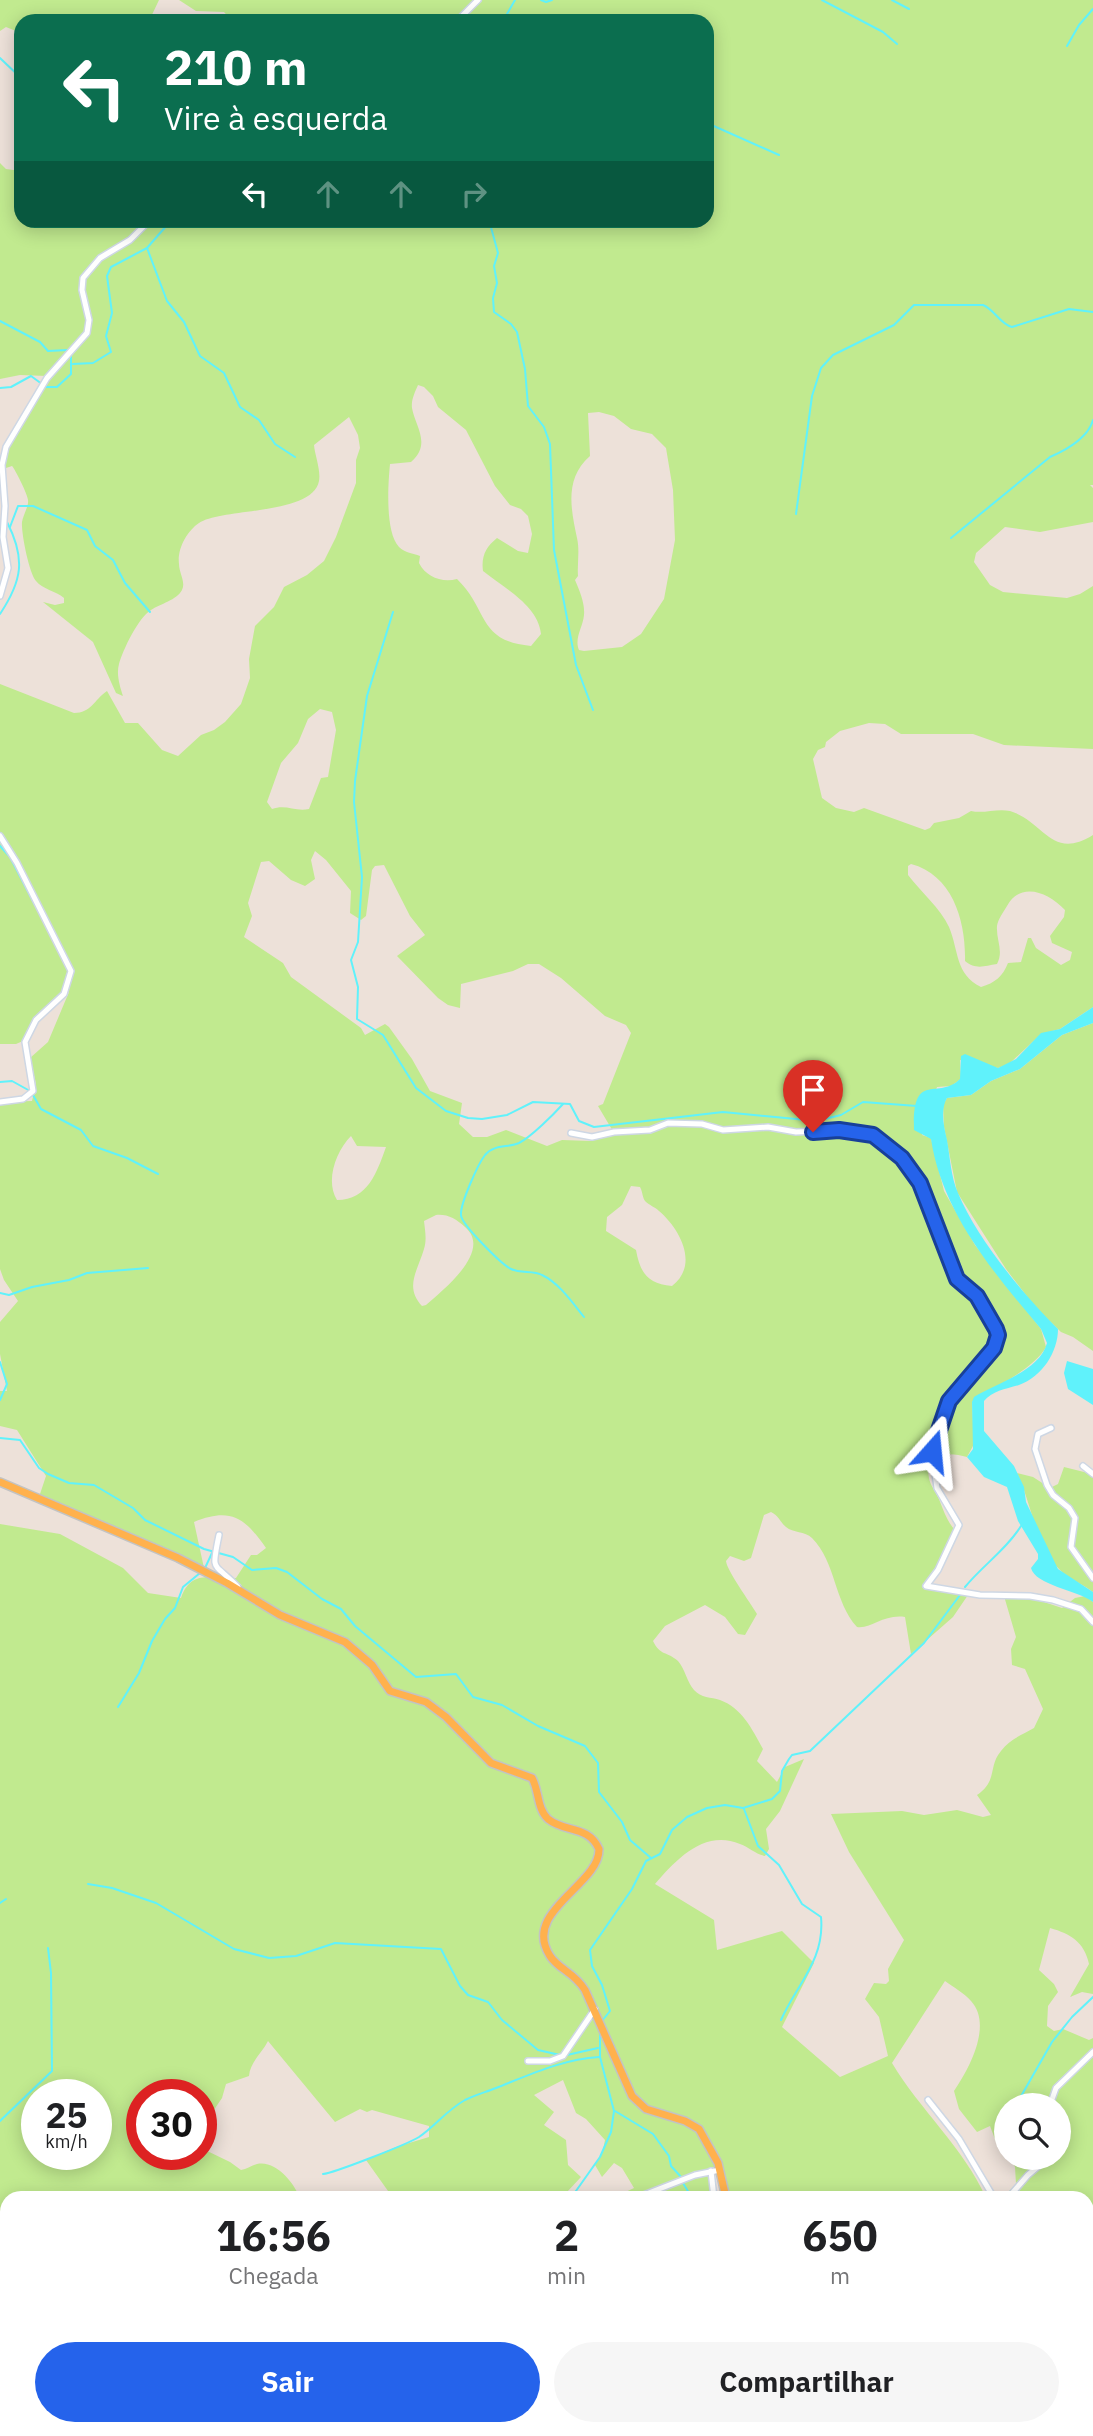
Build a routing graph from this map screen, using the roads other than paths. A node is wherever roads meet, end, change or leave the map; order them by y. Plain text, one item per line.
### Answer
1 (478, 0) edge
2 (464, 14) edge
3 (142, 228) edge
4 (1, 486) edge
5 (0, 596) edge
6 (0, 836) edge
7 (0, 1102) edge
8 (571, 1133) dead end
9 (1051, 1428) dead end
10 (1083, 1466) dead end
11 (1093, 1475) edge
12 (0, 1482) edge
13 (219, 1535) dead end
14 (1093, 1578) edge
15 (242, 1591) junction
16 (1093, 1622) edge
17 (595, 2009) junction
18 (1093, 2052) edge
19 (528, 2061) dead end
20 (1054, 2093) edge
21 (928, 2101) dead end
22 (720, 2170) junction
23 (1034, 2170) edge
24 (711, 2171) junction
25 (654, 2191) edge
26 (713, 2191) edge
27 (724, 2191) edge
28 (990, 2191) edge
29 (1014, 2191) edge

1 - 2 street
3 - 4 street
4 - 5 street
6 - 7 street
8 - 16 street
9 - 14 street
10 - 11 street
12 - 15 main road
13 - 15 street
15 - 17 main road
17 - 19 street
17 - 22 main road
18 - 20 street
21 - 28 street
22 - 24 street
22 - 27 main road
23 - 29 street
24 - 25 street
24 - 26 street

